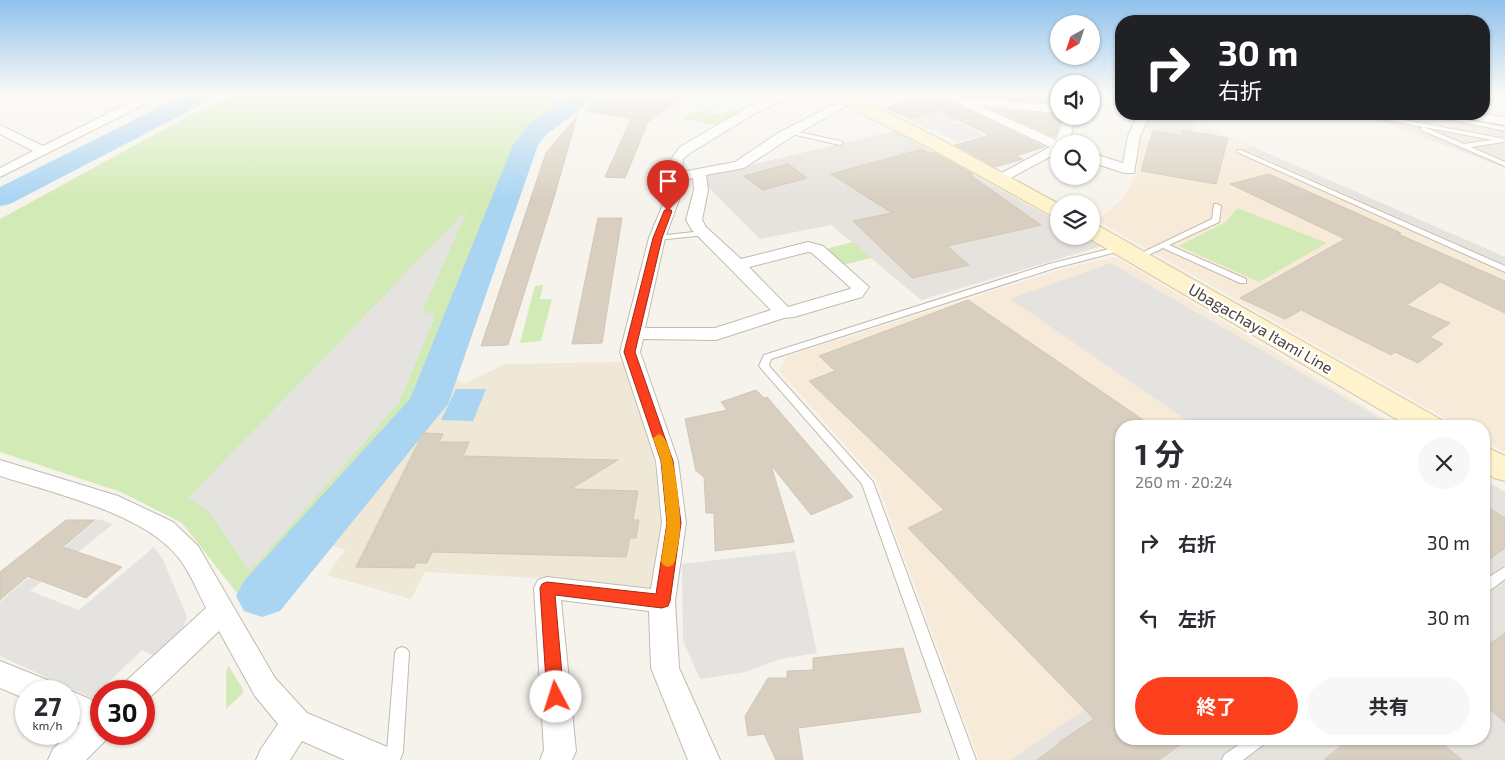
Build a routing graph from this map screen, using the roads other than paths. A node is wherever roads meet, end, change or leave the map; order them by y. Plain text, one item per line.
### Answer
1 (88, 128) edge
2 (721, 128) edge
3 (794, 128) edge
4 (905, 128) edge
5 (1020, 128) edge
6 (1137, 128) edge
7 (1421, 128) edge
8 (1442, 128) edge
9 (0, 129) edge
10 (789, 132) junction
11 (1504, 140) edge
12 (1050, 142) edge
13 (840, 143) dead end
14 (1463, 146) junction
15 (43, 151) junction
16 (1050, 151) edge
17 (1238, 151) dead end
18 (1100, 160) edge
19 (1505, 164) edge
20 (0, 173) edge
21 (698, 173) junction
22 (676, 177) junction
23 (1001, 179) junction
24 (1216, 206) dead end
25 (1050, 207) edge
26 (703, 233) junction
27 (1100, 236) edge
28 (657, 238) junction
29 (1163, 244) junction
30 (1129, 252) junction
31 (738, 265) junction
32 (1505, 269) edge
33 (1243, 281) dead end
34 (783, 312) junction
35 (635, 333) junction
36 (1420, 420) edge
37 (1490, 461) edge
38 (0, 468) edge
39 (1505, 470) edge
40 (1505, 572) edge
41 (1490, 583) edge
42 (662, 601) junction
43 (221, 611) junction
44 (402, 653) dead end
45 (0, 674) edge
46 (15, 680) edge
47 (148, 680) edge
48 (296, 723) junction
49 (90, 735) edge
50 (1251, 745) edge
51 (64, 760) edge
52 (272, 760) edge
53 (381, 760) edge
54 (392, 760) edge
55 (556, 760) edge
56 (704, 760) edge
57 (968, 760) edge
58 (1230, 760) edge

1 - 15 street
2 - 22 street
3 - 10 street
4 - 23 main road
5 - 12 street
6 - 18 street
7 - 14 lane
8 - 11 lane
9 - 15 street
10 - 13 lane
10 - 21 street
11 - 14 lane
14 - 19 lane
15 - 20 street
16 - 23 street
17 - 32 lane
21 - 22 street
21 - 26 street
22 - 28 street
23 - 25 main road
24 - 29 lane
26 - 28 lane
26 - 31 street
27 - 30 main road, Ubagachaya Itami Line
28 - 35 street
29 - 30 lane
29 - 33 lane
30 - 36 main road, Ubagachaya Itami Line
30 - 57 lane
31 - 34 street
31 - 34 street
34 - 35 street
35 - 42 street
37 - 39 main road
38 - 43 street
40 - 41 lane
42 - 55 street
42 - 56 street
43 - 47 street
43 - 48 street
44 - 54 lane
45 - 46 street
48 - 52 street
48 - 53 street
49 - 51 street
50 - 58 lane

